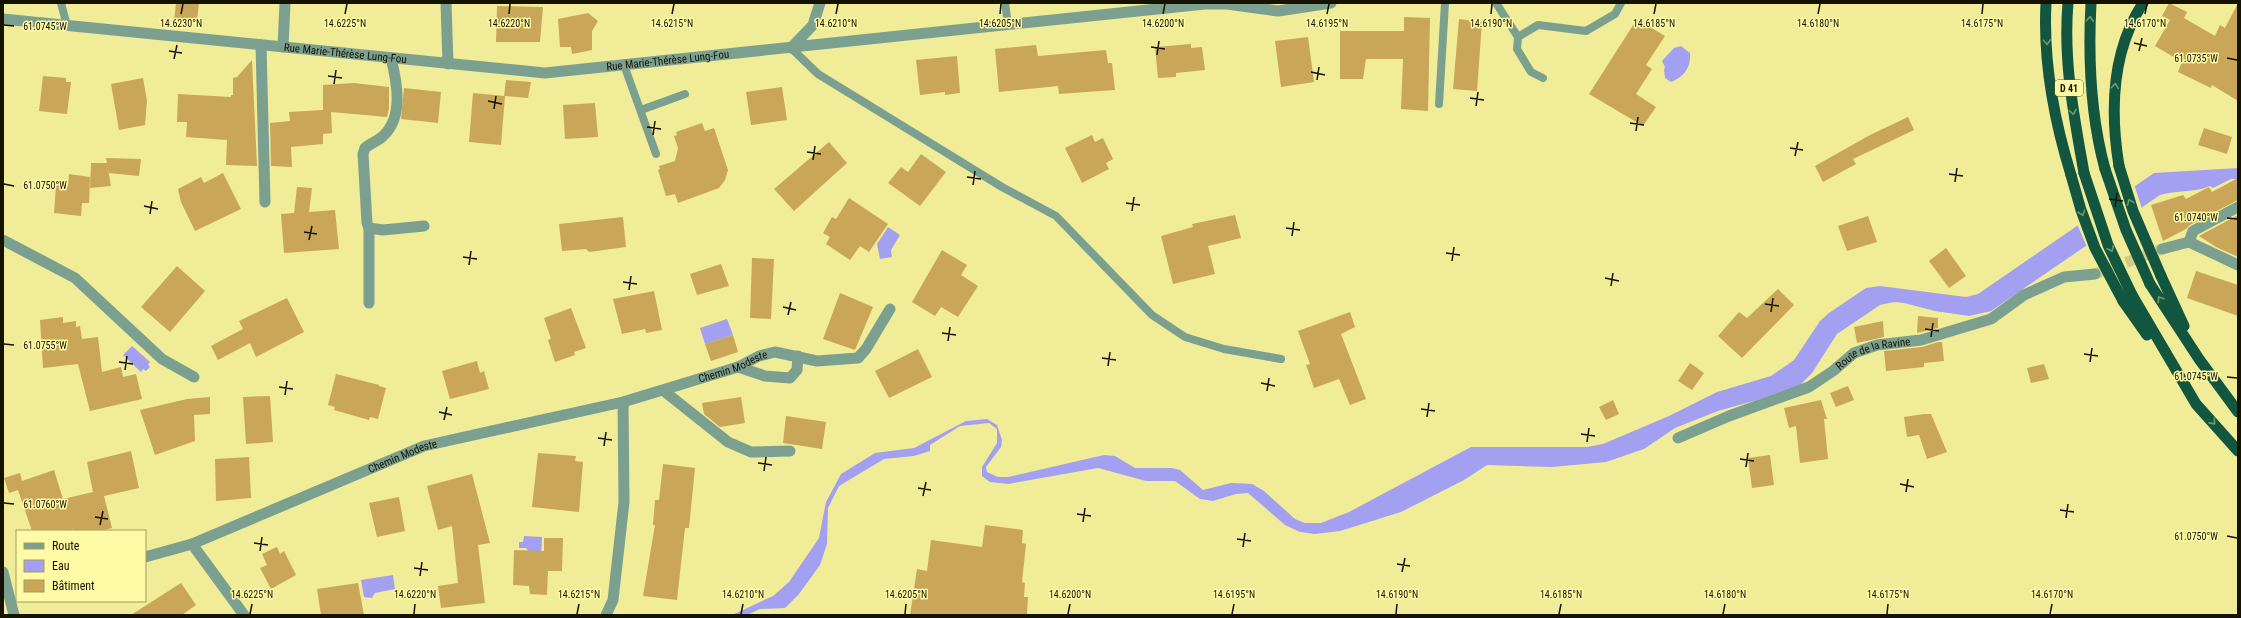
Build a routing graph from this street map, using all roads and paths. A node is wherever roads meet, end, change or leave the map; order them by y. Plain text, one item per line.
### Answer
1 (61, 3) edge
2 (285, 3) edge
3 (446, 3) edge
4 (820, 3) edge
5 (1005, 3) edge
6 (1331, 3) edge
7 (1445, 3) edge
8 (1496, 3) edge
9 (1621, 3) edge
10 (2046, 3) edge
11 (2068, 3) edge
12 (2091, 3) edge
13 (2142, 3) edge
14 (3, 18) edge
15 (1008, 24) junction
16 (67, 26) junction
17 (1518, 37) junction
18 (261, 45) junction
19 (283, 47) junction
20 (792, 48) junction
21 (392, 58) junction
22 (448, 64) junction
23 (624, 65) junction
24 (1543, 78) dead end
25 (685, 94) dead end
26 (1439, 104) dead end
27 (641, 110) junction
28 (656, 154) dead end
29 (265, 202) dead end
30 (2238, 207) edge
31 (424, 226) dead end
32 (368, 228) junction
33 (3, 240) edge
34 (2189, 242) junction
35 (2162, 249) tunnel mouth
36 (2238, 265) edge
37 (2095, 274) tunnel mouth
38 (2127, 298) junction
39 (369, 303) dead end
40 (890, 309) dead end
41 (798, 356) junction
42 (1281, 359) dead end
43 (2199, 359) junction
44 (738, 367) junction
45 (194, 377) dead end
46 (664, 391) junction
47 (623, 402) junction
48 (2238, 412) edge
49 (1678, 438) dead end
50 (790, 451) dead end
51 (2238, 451) edge
52 (192, 544) junction
53 (146, 557) edge
54 (3, 572) edge
55 (13, 594) edge
56 (14, 615) edge
57 (244, 615) edge
58 (606, 615) edge

1 - 16 lane
2 - 19 street
3 - 22 street
4 - 20 street
5 - 15 lane
6 - 15 street, Rue Marie-Thérèse Lung-Fou
7 - 26 lane
8 - 17 lane
9 - 17 lane
10 -> 38 highway, bridge
11 -> 38 highway, D 41, bridge
43 -> 12 highway, D 41, bridge
43 -> 13 highway, bridge
14 - 16 street, Rue Marie-Thérèse Lung-Fou
15 - 20 street, Rue Marie-Thérèse Lung-Fou
16 - 18 street, Rue Marie-Thérèse Lung-Fou
17 - 24 lane
18 - 19 street, Rue Marie-Thérèse Lung-Fou
18 - 29 street
19 - 21 street, Rue Marie-Thérèse Lung-Fou
20 - 23 street, Rue Marie-Thérèse Lung-Fou
20 - 42 lane
21 - 22 street, Rue Marie-Thérèse Lung-Fou
21 - 32 street
22 - 23 street, Rue Marie-Thérèse Lung-Fou
23 - 27 lane
25 - 27 lane
27 - 28 lane
30 - 34 street
31 - 32 street
32 - 39 street
33 - 45 street
34 - 35 street
34 - 36 street
37 - 49 street, Route de la Ravine
38 -> 51 highway, D 41
40 - 41 street, Chemin Modeste
41 - 44 street, Chemin Modeste
41 - 44 street
43 - 48 highway, D 41
44 - 46 street, Chemin Modeste
46 - 47 street, Chemin Modeste
46 - 50 street
47 - 52 street, Chemin Modeste
47 - 58 street
52 - 53 street, Chemin Modeste
52 - 57 street
54 - 55 street
55 - 56 street

